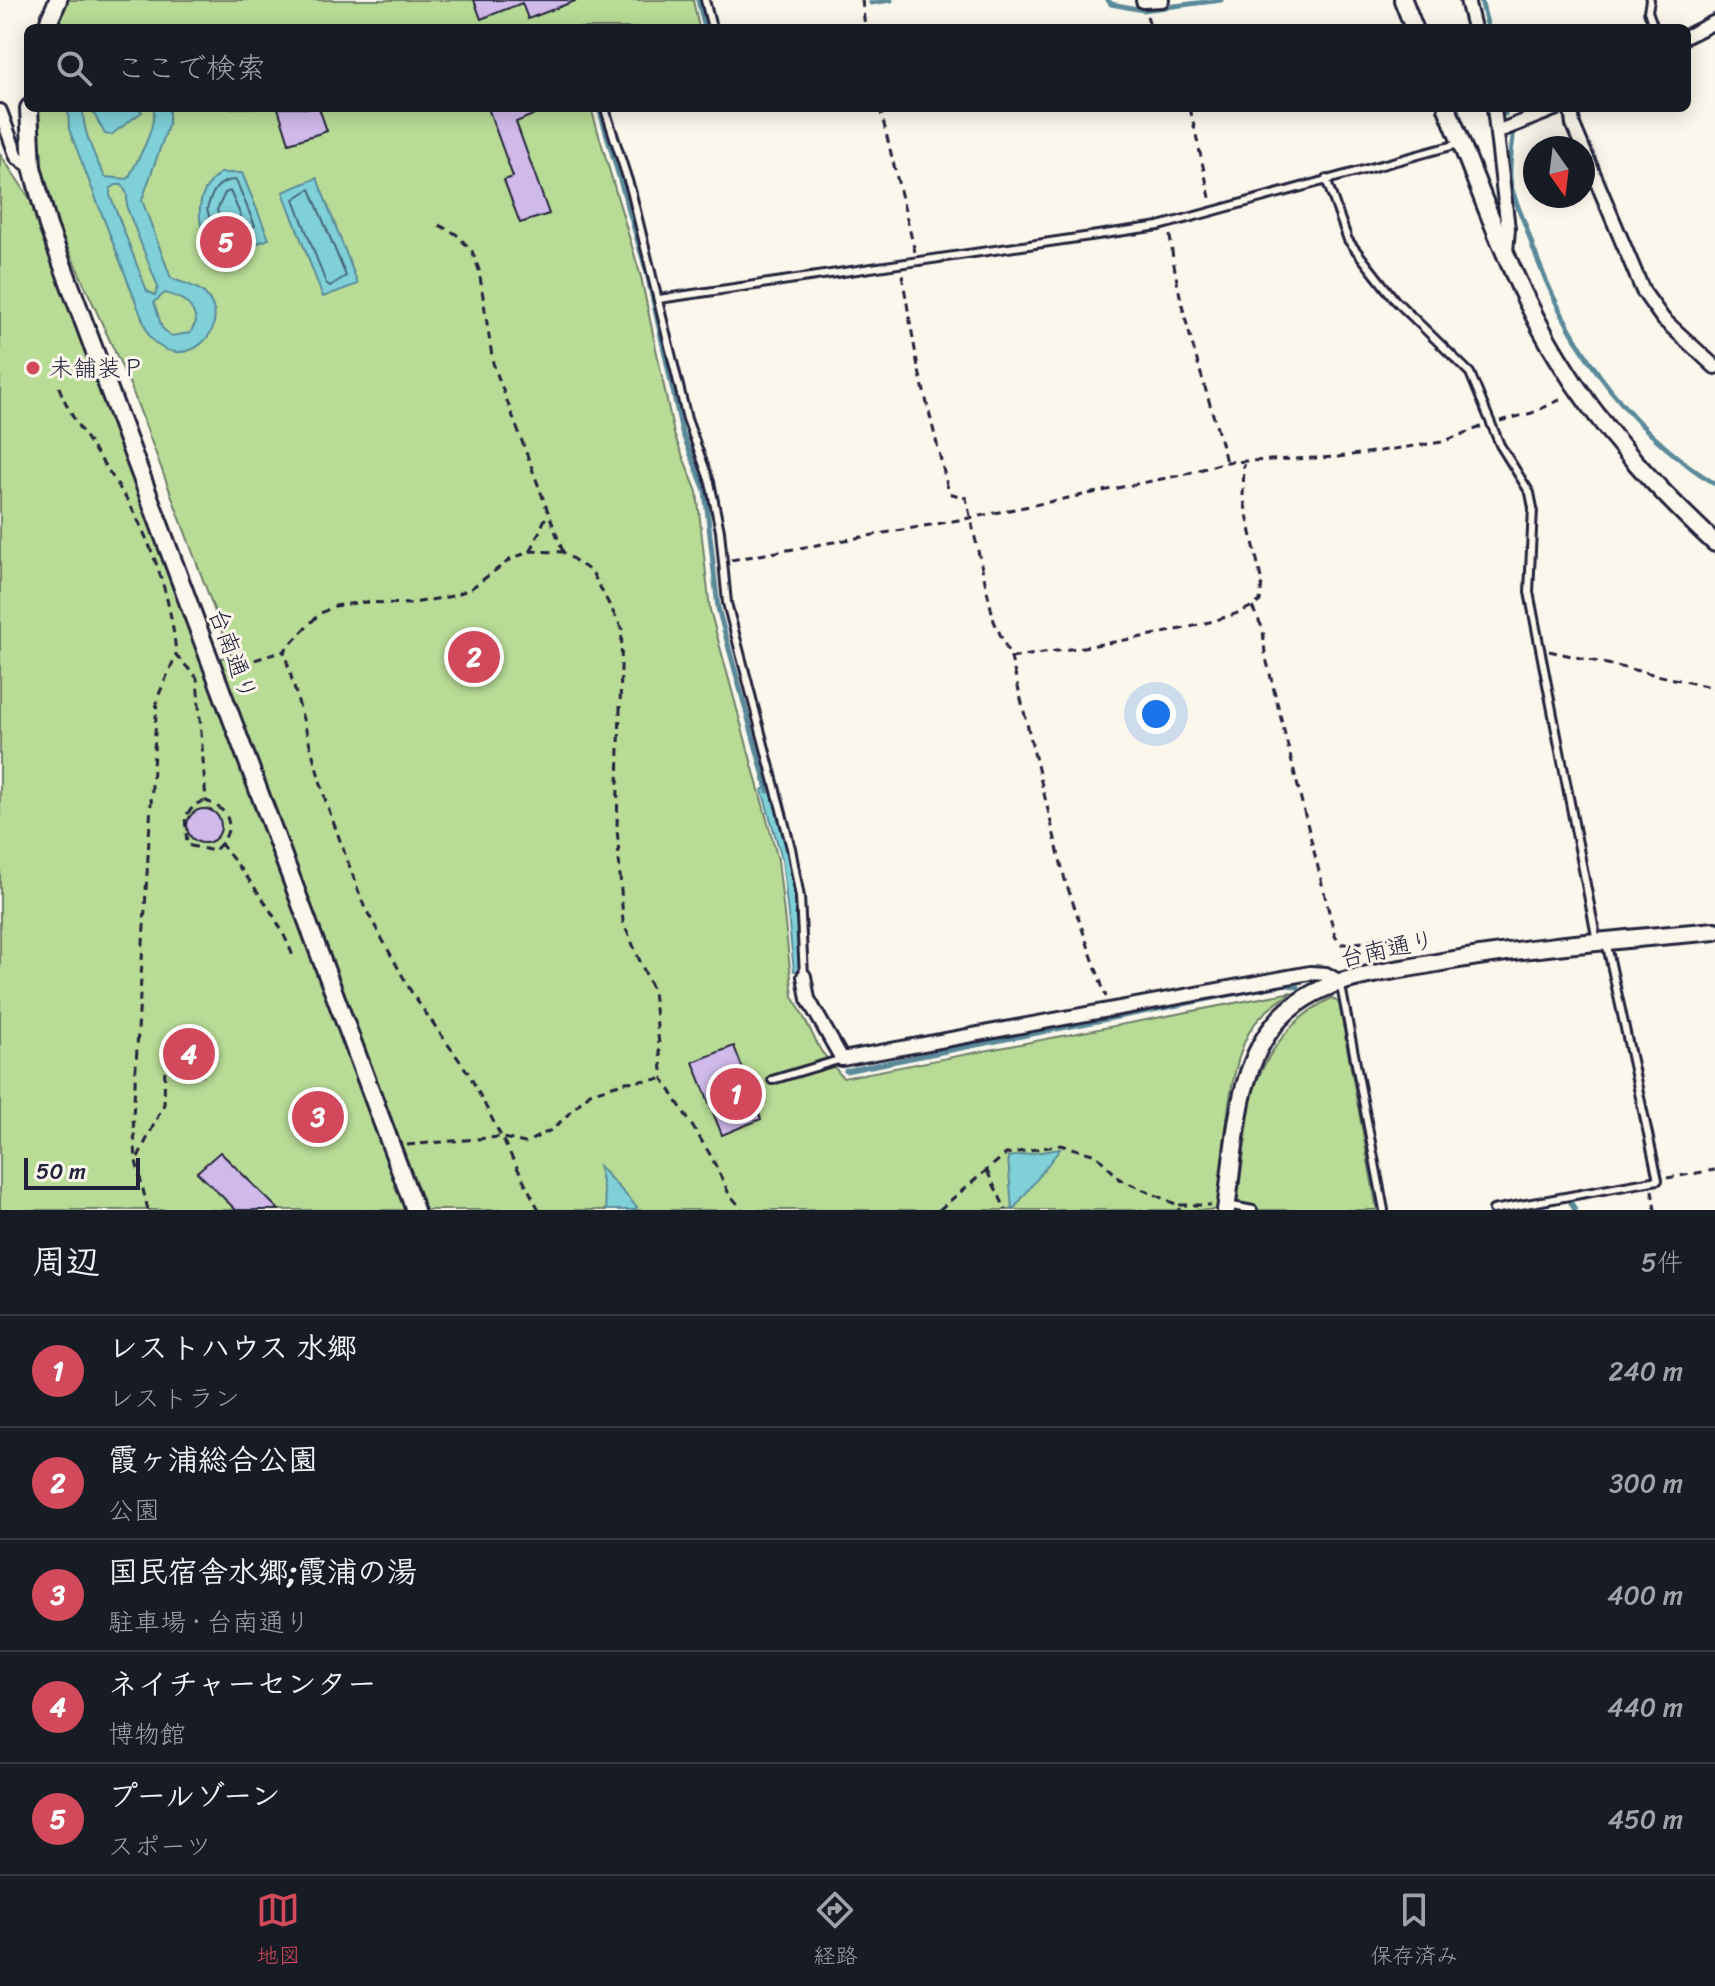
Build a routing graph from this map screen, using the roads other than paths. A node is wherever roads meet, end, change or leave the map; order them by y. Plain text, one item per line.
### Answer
1 (58, 0) edge
2 (705, 0) edge
3 (1162, 0) edge
4 (1403, 0) edge
5 (1467, 0) edge
6 (1650, 0) edge
7 (1143, 1) edge
8 (1715, 22) edge
9 (48, 24) edge
10 (711, 24) edge
11 (1412, 24) edge
12 (1473, 24) edge
13 (1653, 24) edge
14 (1691, 34) edge
15 (24, 111) edge
16 (29, 112) edge
17 (606, 112) edge
18 (1449, 112) edge
19 (1495, 112) edge
20 (1547, 112) edge
21 (1571, 112) edge
22 (1, 115) edge
23 (1499, 131) junction
24 (1461, 143) junction
25 (32, 167) junction
26 (1326, 179) junction
27 (1505, 254) junction
28 (659, 299) junction
29 (1715, 367) edge
30 (1715, 543) edge
31 (1715, 931) edge
32 (1601, 941) junction
33 (804, 976) joint
34 (1340, 982) junction
35 (842, 1059) junction
36 (772, 1080) dead end
37 (1227, 1207) edge
38 (415, 1210) edge
39 (1253, 1210) edge
40 (1384, 1210) edge
41 (1493, 1210) edge

1 - 9 street
2 - 10 lane
3 - 7 street
4 - 11 street
5 - 12 street
6 - 13 lane
8 - 14 street
15 - 22 street
16 - 25 street, 台南通り
17 - 28 lane
18 - 24 street
19 - 23 street
20 - 23 street
21 - 29 street
22 - 25 street
23 - 27 street
24 - 26 lane
24 - 27 street
25 - 38 street, 台南通り
26 - 28 lane
26 - 32 lane
27 - 30 street
28 - 33 lane
31 - 32 street, 台南通り
32 - 34 street, 台南通り
32 - 41 lane
33 - 35 street
34 - 35 street
34 - 37 street, 台南通り
34 - 40 lane
35 - 36 lane
37 - 39 lane

